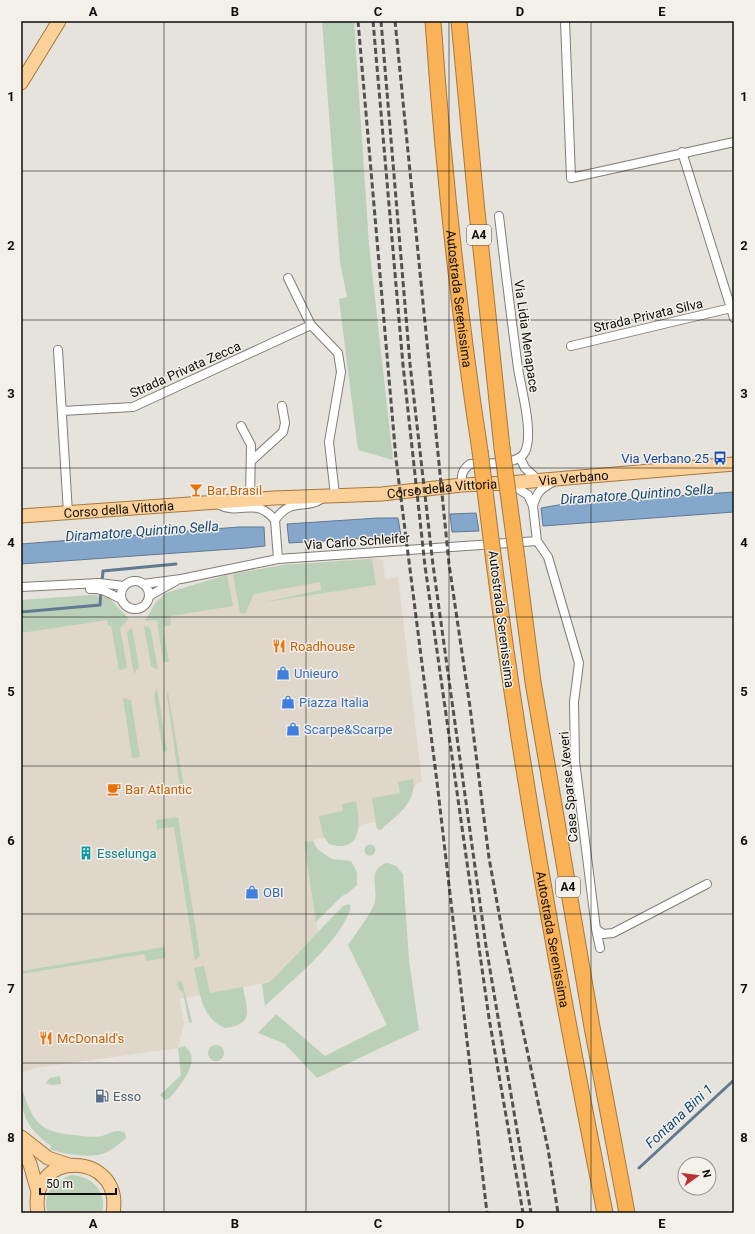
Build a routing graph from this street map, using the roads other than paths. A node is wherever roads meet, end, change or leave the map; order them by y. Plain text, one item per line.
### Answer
1 (60, 21) edge
2 (433, 21) edge
3 (459, 21) edge
4 (565, 21) edge
5 (21, 83) edge
6 (478, 127) dead end
7 (734, 142) edge
8 (682, 152) junction
9 (476, 202) junction
10 (499, 216) dead end
11 (288, 278) dead end
12 (731, 308) junction
13 (734, 318) edge
14 (311, 325) junction
15 (571, 346) dead end
16 (58, 350) dead end
17 (282, 406) dead end
18 (62, 411) junction
19 (241, 426) dead end
20 (520, 458) junction
21 (251, 462) junction
22 (734, 464) edge
23 (558, 478) junction
24 (537, 479) junction
25 (508, 483) junction
26 (462, 485) junction
27 (331, 495) junction
28 (250, 500) junction
29 (216, 502) junction
30 (533, 506) junction
31 (68, 513) junction
32 (21, 516) edge
33 (275, 520) junction
34 (538, 541) junction
35 (278, 559) junction
36 (181, 578) junction
37 (143, 584) junction
38 (124, 586) junction
39 (21, 587) edge
40 (102, 587) junction
41 (21, 592) edge
42 (149, 596) junction
43 (121, 599) junction
44 (708, 884) dead end
45 (596, 929) junction
46 (600, 948) dead end
47 (21, 1137) edge
48 (21, 1145) edge
49 (69, 1165) junction
50 (38, 1192) junction
51 (38, 1213) edge
52 (113, 1213) edge
53 (605, 1213) edge
54 (628, 1213) edge

1 - 5 main road
2 - 53 highway, Autostrada Serenissima / A4, bridge
3 - 9 highway, Autostrada Serenissima / A4
4 - 8 street
6 - 9 highway
7 - 8 street
8 - 12 street
9 - 54 highway, Autostrada Serenissima / A4, bridge
10 - 20 street, Via Lidia Menapace
11 - 14 street
12 - 13 street
12 - 15 street, Strada Privata Silva
14 - 18 street, Strada Privata Zecca
14 - 27 street
16 - 18 street
17 - 21 street
18 - 31 street
19 - 21 street
20 - 24 street
20 - 26 street
21 - 28 street
22 - 23 main road, Via Verbano
23 - 24 main road, Via Verbano
23 - 30 street, Case Sparse Veveri
24 - 25 main road, Via Verbano
25 - 26 main road, Corso della Vittoria
25 - 30 street
26 - 27 main road, Corso della Vittoria
27 - 28 main road, Corso della Vittoria
27 - 33 street, Corso della Vittoria
28 - 29 main road, Corso della Vittoria
29 - 31 main road, Corso della Vittoria
29 - 33 street, Corso della Vittoria
30 - 34 street, Case Sparse Veveri
31 - 32 main road, Corso della Vittoria
33 - 35 street
34 - 35 street, Via Carlo Schleifer
34 - 45 street, Case Sparse Veveri
35 - 36 street, Via Carlo Schleifer
36 - 37 street, Via Carlo Schleifer
36 - 42 street
37 - 38 street
37 - 42 street
38 - 40 street
38 - 43 street
39 - 40 street
40 - 41 street
40 - 43 street
42 - 43 street
44 - 45 street
45 - 46 street, Case Sparse Veveri
47 - 49 main road
48 - 50 main road
49 - 50 main road
49 - 52 main road
50 - 51 main road

